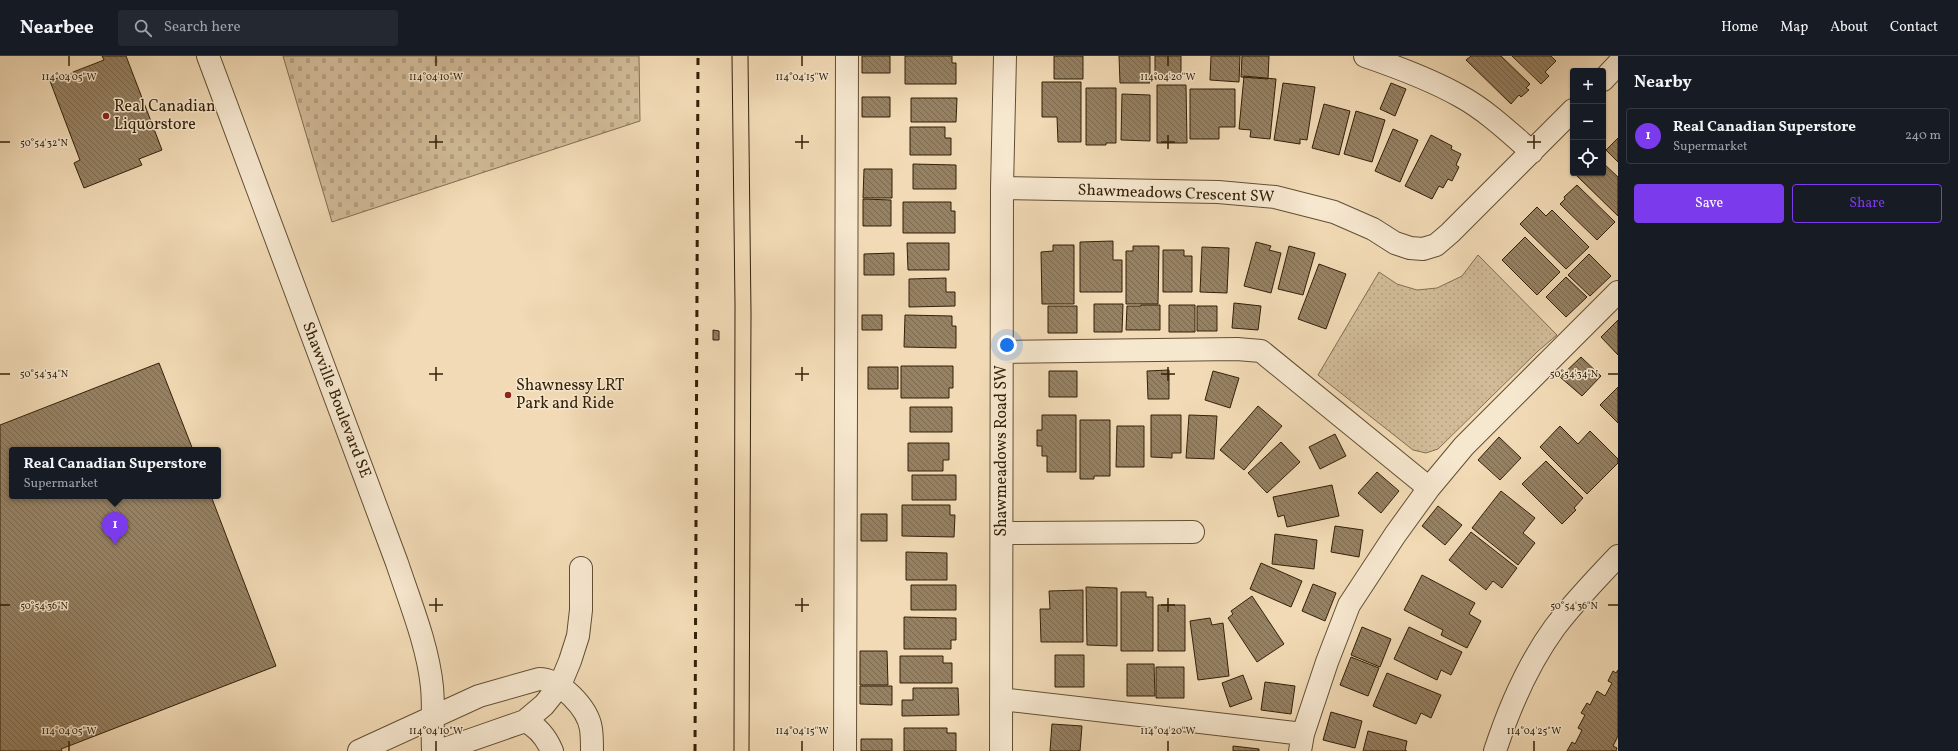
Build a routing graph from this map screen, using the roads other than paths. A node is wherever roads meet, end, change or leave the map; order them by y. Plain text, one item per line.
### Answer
1 (208, 56) edge
2 (847, 56) edge
3 (1005, 56) edge
4 (1365, 56) edge
5 (1399, 61) edge
6 (1618, 64) edge
7 (1606, 77) edge
8 (1570, 113) edge
9 (1532, 152) junction
10 (1002, 188) junction
11 (1618, 292) edge
12 (1002, 352) junction
13 (1429, 488) junction
14 (1193, 532) dead end
15 (1002, 533) junction
16 (1618, 556) edge
17 (581, 568) dead end
18 (560, 685) junction
19 (1001, 699) junction
20 (432, 718) junction
21 (525, 721) junction
22 (1302, 742) edge
23 (359, 751) edge
24 (433, 751) edge
25 (439, 751) edge
26 (552, 751) edge
27 (592, 751) edge
28 (845, 751) edge
29 (1001, 751) edge
30 (1495, 751) edge

1 - 20 street, Shawville Boulevard SE
2 - 28 street
3 - 10 street, Shawmeadows Road SW
4 - 5 street
5 - 9 street
6 - 7 street
8 - 9 street, Shawmeadows Crescent SW
9 - 10 street, Shawmeadows Crescent SW
10 - 12 street, Shawmeadows Road SW
11 - 13 street
12 - 13 street
12 - 15 street, Shawmeadows Road SW
13 - 22 street
14 - 15 street
15 - 19 street, Shawmeadows Road SW
16 - 30 street
17 - 18 street
18 - 20 street
18 - 21 street
18 - 27 street
19 - 22 street
19 - 29 street, Shawmeadows Road SW
20 - 23 street
20 - 24 street, Shawville Boulevard SE
21 - 25 street
21 - 26 street

